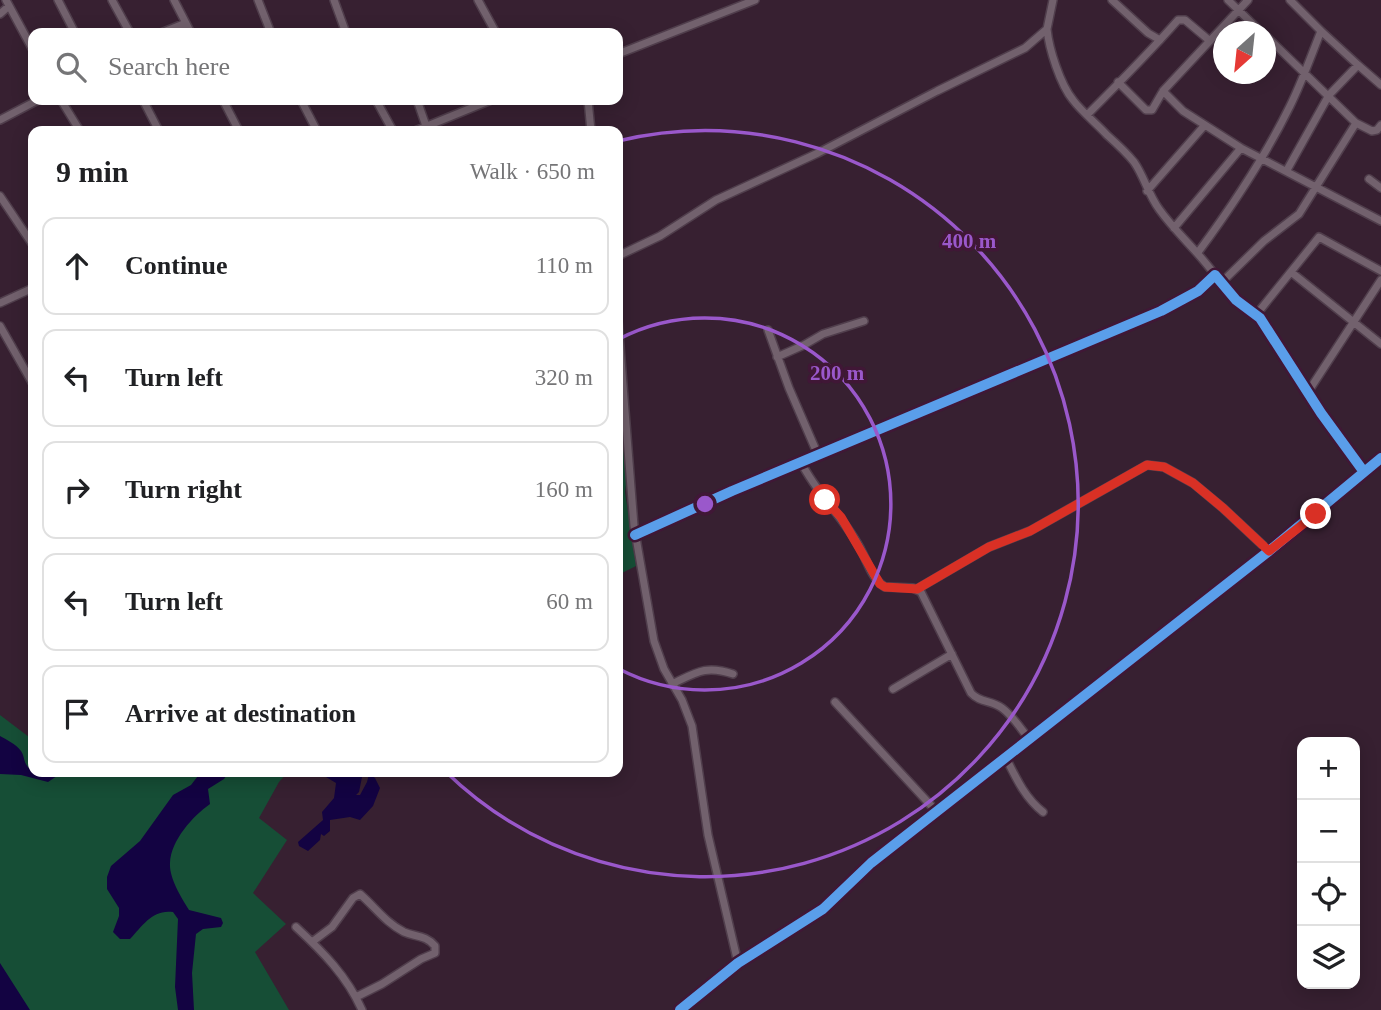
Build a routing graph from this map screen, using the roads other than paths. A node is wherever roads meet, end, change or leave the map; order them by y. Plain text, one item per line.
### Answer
1 (58, 0) edge
2 (112, 0) edge
3 (174, 0) edge
4 (258, 0) edge
5 (334, 0) edge
6 (478, 0) edge
7 (755, 0) edge
8 (1053, 0) edge
9 (1112, 0) edge
10 (1228, 0) edge
11 (1248, 0) edge
12 (1290, 0) edge
13 (8, 3) edge
14 (1239, 10) junction
15 (0, 14) edge
16 (1250, 21) edge
17 (186, 23) junction
18 (72, 28) edge
19 (127, 28) edge
20 (174, 28) edge
21 (188, 28) edge
22 (269, 28) edge
23 (344, 28) edge
24 (493, 28) edge
25 (1047, 29) junction
26 (1321, 31) junction
27 (1160, 40) junction
28 (28, 41) edge
29 (1209, 41) junction
30 (1276, 46) edge
31 (623, 52) edge
32 (1358, 65) junction
33 (1304, 73) junction
34 (1118, 82) junction
35 (1381, 85) edge
36 (1163, 91) junction
37 (1329, 96) junction
38 (28, 105) edge
39 (64, 105) edge
40 (146, 105) edge
41 (226, 105) edge
42 (304, 105) edge
43 (379, 105) edge
44 (418, 105) edge
45 (478, 105) edge
46 (588, 105) edge
47 (1087, 115) junction
48 (0, 120) edge
49 (1356, 122) junction
50 (1381, 125) edge
51 (77, 126) edge
52 (156, 126) edge
53 (236, 126) edge
54 (314, 126) edge
55 (390, 126) edge
56 (426, 126) joint
57 (591, 126) edge
58 (1204, 126) junction
59 (1241, 148) junction
60 (1261, 157) junction
61 (1287, 170) junction
62 (1369, 179) dead end
63 (1317, 188) junction
64 (1381, 188) edge
65 (1147, 191) junction
66 (0, 196) edge
67 (1381, 221) edge
68 (1174, 228) junction
69 (28, 238) edge
70 (1199, 251) junction
71 (623, 254) edge
72 (1381, 271) edge
73 (1291, 272) junction
74 (1215, 275) junction
75 (1381, 280) edge
76 (1221, 283) junction
77 (28, 290) edge
78 (0, 303) edge
79 (1255, 314) junction
80 (864, 321) dead end
81 (1353, 322) junction
82 (0, 326) edge
83 (768, 330) dead end
84 (1381, 344) edge
85 (777, 356) junction
86 (28, 375) edge
87 (623, 384) edge
88 (1308, 392) junction
89 (818, 456) junction
90 (1381, 458) edge
91 (801, 462) junction
92 (1364, 472) junction
93 (635, 535) junction
94 (1269, 551) junction
95 (917, 589) junction
96 (952, 654) junction
97 (733, 674) dead end
98 (672, 684) junction
99 (893, 689) dead end
100 (835, 702) dead end
101 (1029, 739) junction
102 (1006, 758) junction
103 (937, 812) junction
104 (1043, 812) dead end
105 (296, 927) dead end
106 (312, 942) junction
107 (738, 963) junction
108 (356, 997) junction
109 (362, 1010) edge
110 (680, 1010) edge

1 - 18 street
2 - 19 street
3 - 17 street
4 - 22 street
5 - 23 street
6 - 24 street
7 - 31 street
8 - 25 street
9 - 27 street
10 - 14 street
11 - 14 street
12 - 26 street
13 - 15 street
13 - 28 street
14 - 16 street
14 - 29 street
17 - 20 street
17 - 21 street
25 - 47 street
25 - 71 street
26 - 32 street
26 - 33 street
27 - 29 street
27 - 34 street
29 - 36 street
30 - 33 street
32 - 35 street
32 - 37 street
33 - 37 street
33 - 60 street
34 - 36 street
34 - 47 street
36 - 58 street
37 - 49 street
37 - 61 street
38 - 48 street
39 - 51 street
40 - 52 street
41 - 53 street
42 - 54 street
43 - 55 street
44 - 56 street
45 - 56 street
46 - 57 street
47 - 65 street
49 - 50 street
49 - 63 street
58 - 59 street
58 - 65 street
59 - 60 street
59 - 68 street
60 - 61 street
60 - 70 street
61 - 63 street
62 - 64 street
63 - 67 street
63 - 76 street
65 - 68 street
66 - 69 street
68 - 70 street
70 - 74 street
72 - 73 street
73 - 79 street
73 - 81 street
74 - 76 street
74 - 89 street
75 - 81 street
76 - 79 street
77 - 78 street
79 - 88 street
80 - 85 street
81 - 84 street
81 - 88 street
82 - 86 street
83 - 85 street
85 - 89 street
87 - 93 street
88 - 92 street
89 - 91 street
90 - 92 street
91 - 93 street
91 - 95 street
92 - 94 street
93 - 98 street
94 - 95 street
94 - 101 street
95 - 96 street
96 - 99 street
96 - 101 street
97 - 98 street
98 - 107 street
100 - 103 street
101 - 102 street
102 - 103 street
102 - 104 street
103 - 107 street
105 - 106 street
106 - 108 street
106 - 108 street
107 - 110 street
108 - 109 street

